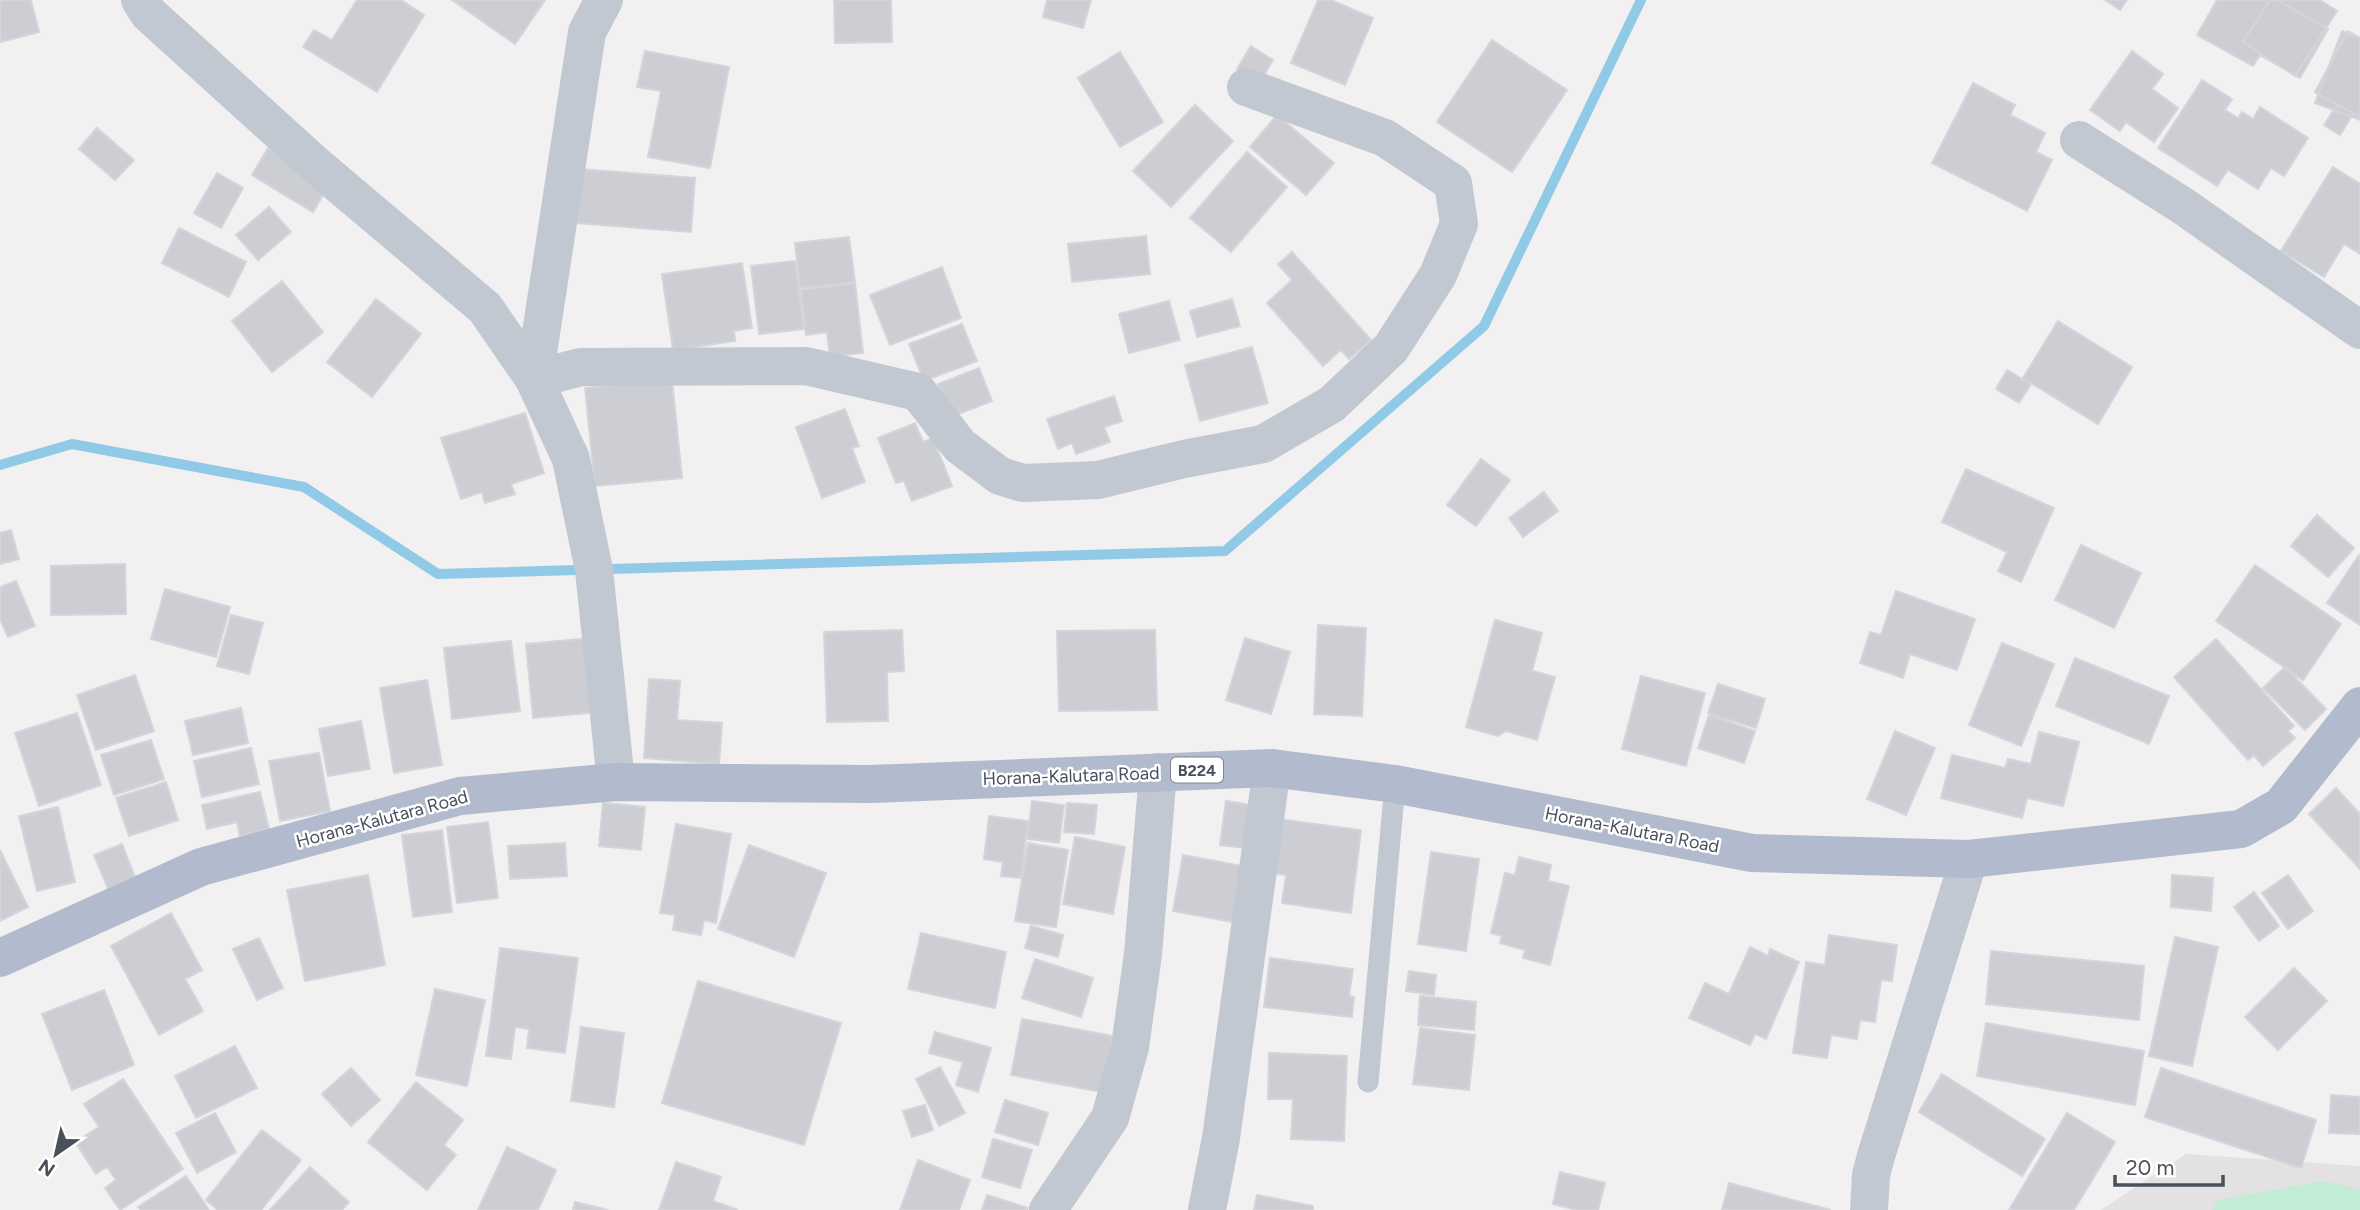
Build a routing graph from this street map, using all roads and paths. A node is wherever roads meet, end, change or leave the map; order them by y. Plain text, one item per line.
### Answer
1 (140, 0) edge
2 (604, 0) edge
3 (1246, 87) dead end
4 (2079, 140) dead end
5 (2360, 330) edge
6 (534, 379) junction
7 (2360, 706) edge
8 (1272, 768) junction
9 (1158, 772) junction
10 (616, 782) junction
11 (1395, 785) junction
12 (1969, 859) junction
13 (0, 958) edge
14 (1368, 1082) dead end
15 (1048, 1210) edge
16 (1207, 1210) edge
17 (1869, 1210) edge

1 - 6 street
2 - 6 street
3 - 6 street
4 - 5 street
6 - 10 street
7 - 12 main road, Horana-Kalutara Road / B224
8 - 9 main road, Horana-Kalutara Road / B224
8 - 11 main road, Horana-Kalutara Road / B224
8 - 16 street
9 - 10 main road, Horana-Kalutara Road / B224
9 - 15 street
10 - 13 main road, Horana-Kalutara Road / B224
11 - 12 main road, Horana-Kalutara Road / B224
11 - 14 lane
12 - 17 street

